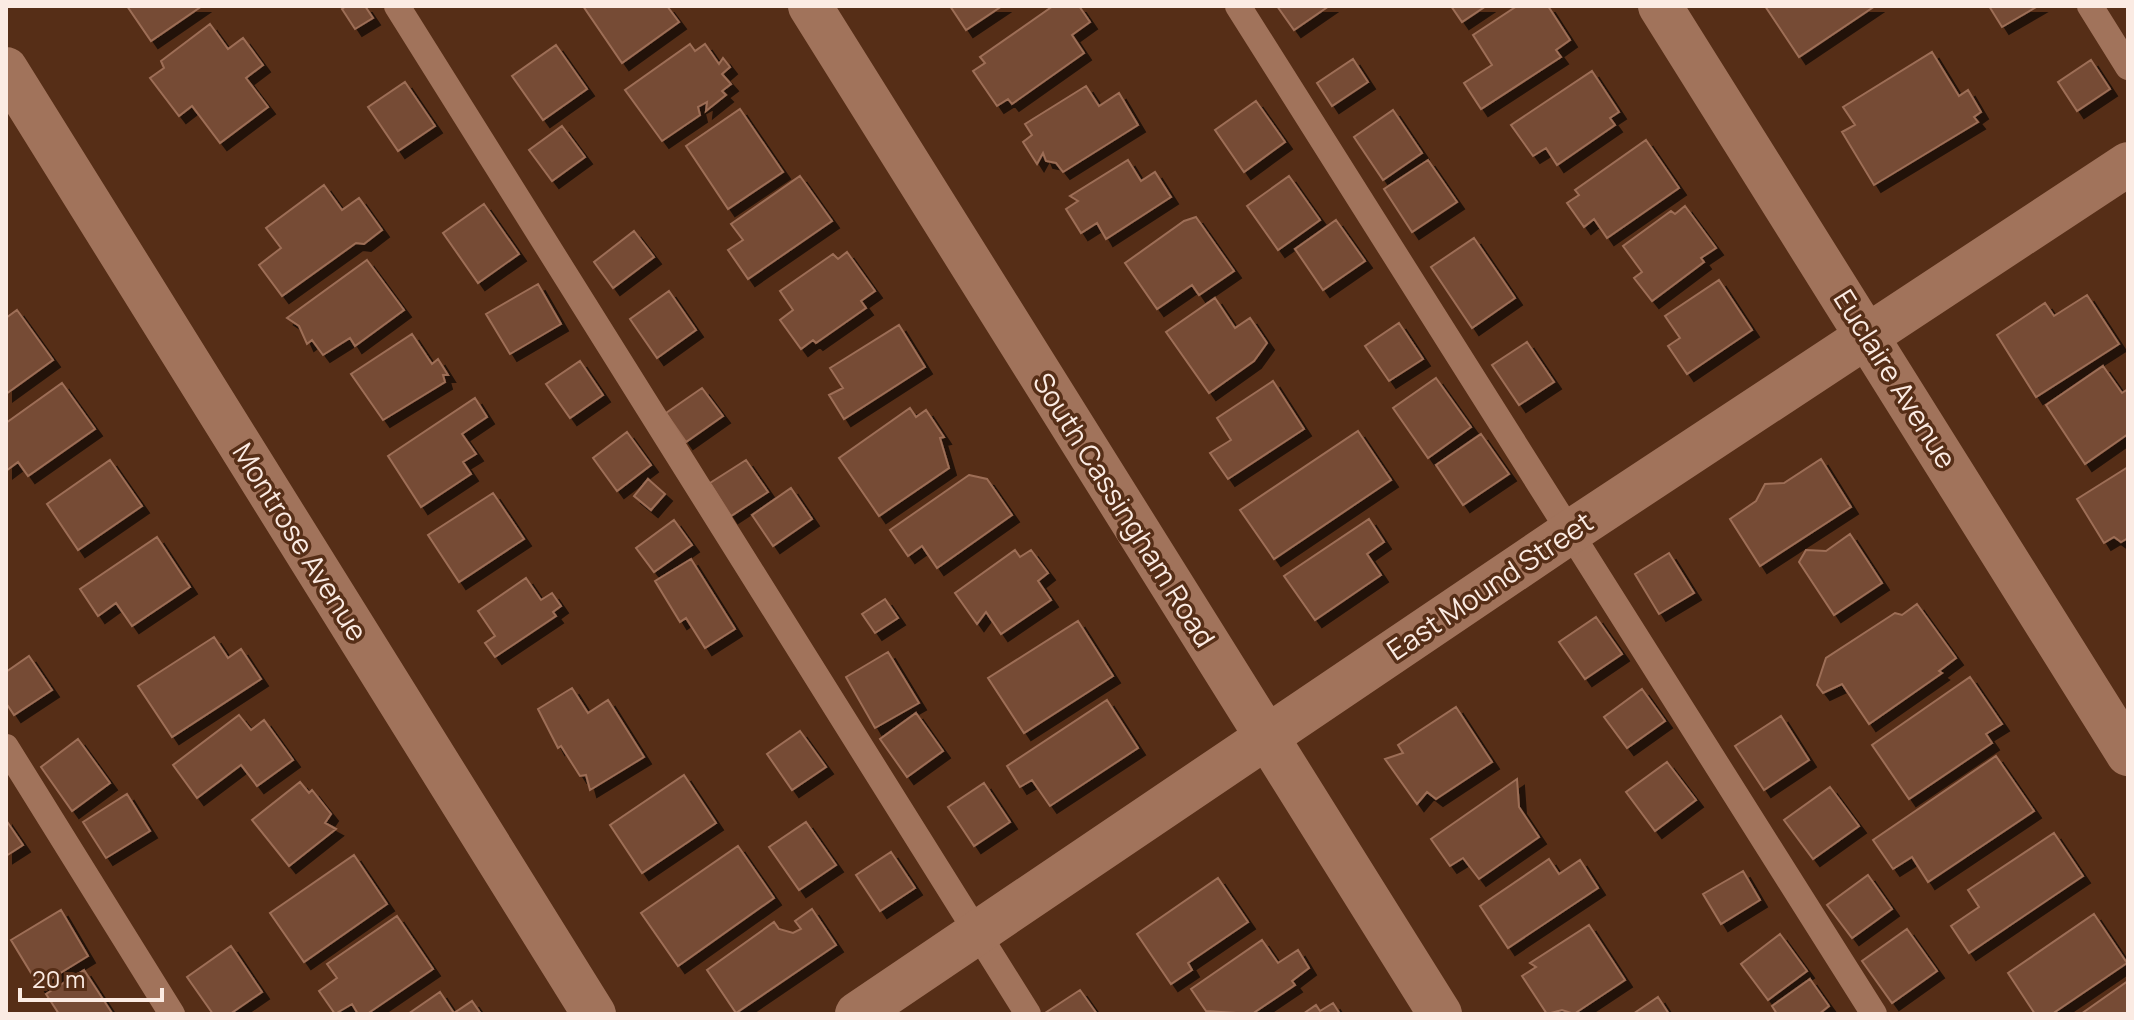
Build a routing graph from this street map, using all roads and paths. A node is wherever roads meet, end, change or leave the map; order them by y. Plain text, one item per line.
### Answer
1 (397, 6) edge
2 (810, 6) edge
3 (1238, 6) edge
4 (1660, 6) edge
5 (2090, 6) edge
6 (2128, 67) edge
7 (6, 69) edge
8 (2128, 164) edge
9 (1869, 335) junction
10 (1570, 532) junction
11 (1266, 737) junction
12 (6, 747) edge
13 (2128, 754) edge
14 (977, 933) junction
15 (172, 1014) edge
16 (594, 1014) edge
17 (857, 1014) edge
18 (1028, 1014) edge
19 (1440, 1014) edge
20 (1874, 1014) edge

1 - 14 lane
2 - 11 street, South Cassingham Road
3 - 10 lane
4 - 9 street, Euclaire Avenue
5 - 6 lane
7 - 16 street, Montrose Avenue
8 - 9 street, East Mound Street
9 - 10 street, East Mound Street
9 - 13 street, Euclaire Avenue
10 - 11 street, East Mound Street
10 - 20 lane
11 - 14 street, East Mound Street
11 - 19 street, South Cassingham Road
12 - 15 lane
14 - 17 street, East Mound Street
14 - 18 lane

